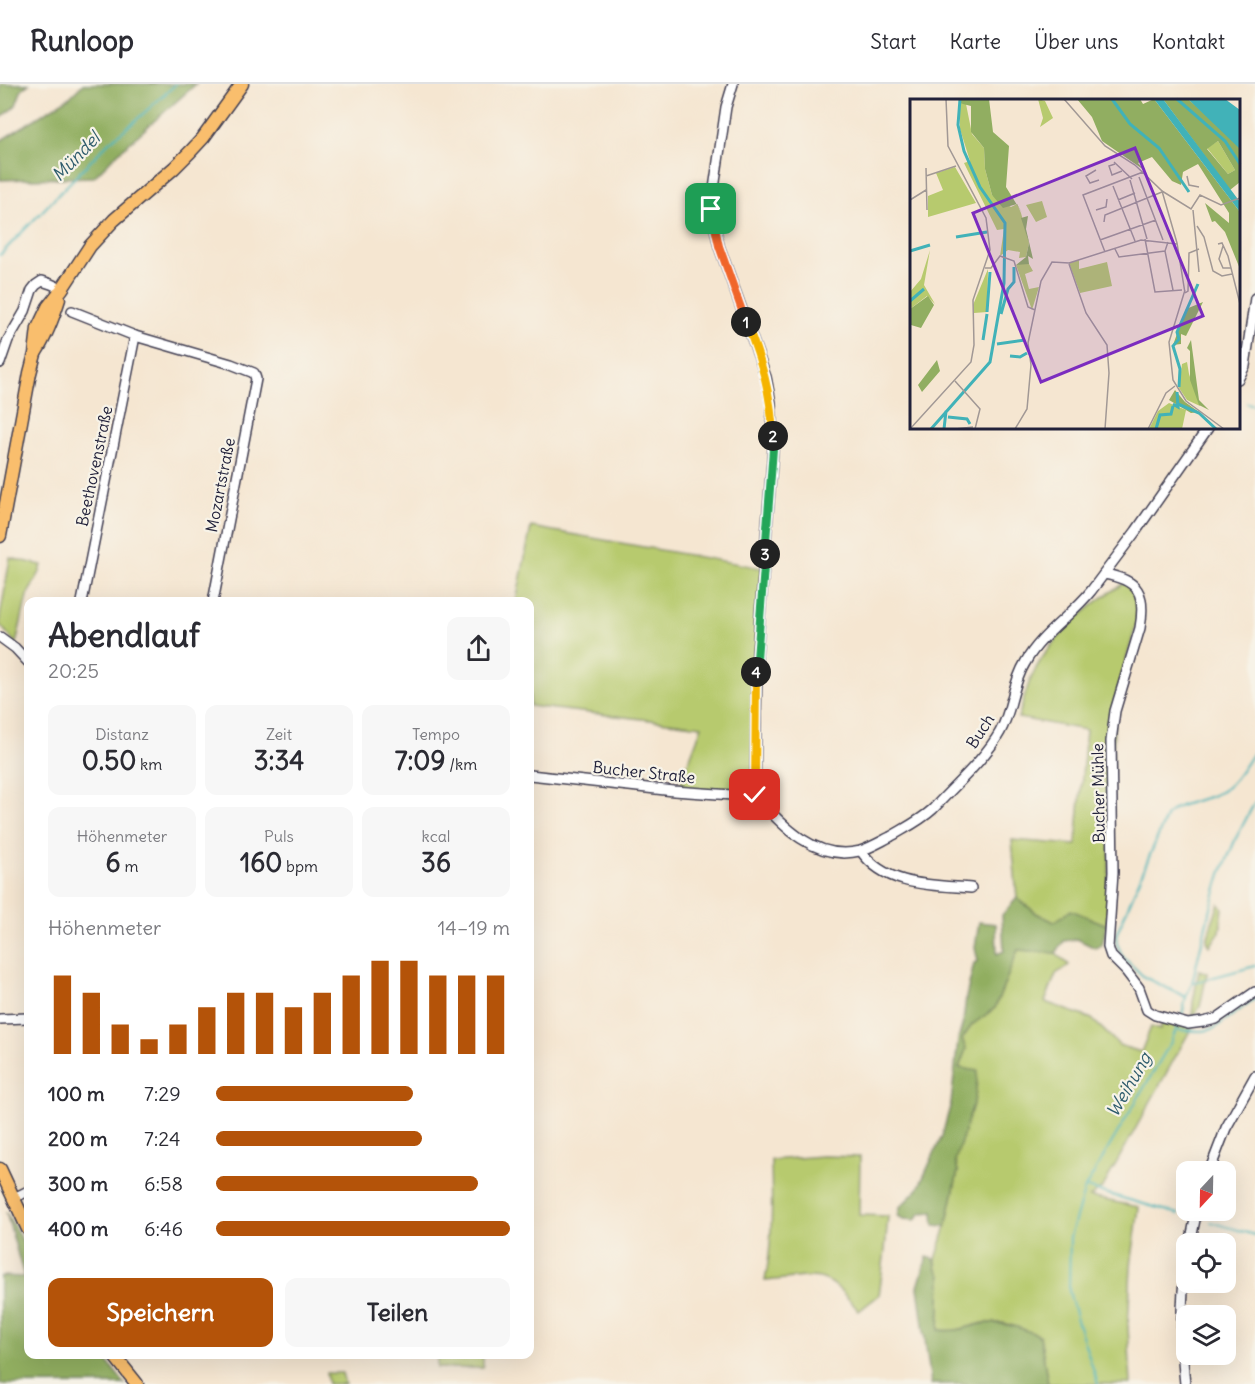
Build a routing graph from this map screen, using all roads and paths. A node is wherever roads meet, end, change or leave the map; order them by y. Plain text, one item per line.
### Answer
1 (242, 84) edge
2 (733, 84) edge
3 (62, 289) junction
4 (1255, 298) edge
5 (72, 310) dead end
6 (135, 336) junction
7 (0, 363) edge
8 (1240, 377) edge
9 (1207, 429) edge
10 (0, 536) edge
11 (1104, 574) junction
12 (83, 597) edge
13 (214, 597) edge
14 (0, 637) edge
15 (24, 658) edge
16 (534, 775) edge
17 (755, 795) junction
18 (861, 851) junction
19 (971, 888) dead end
20 (1255, 992) edge
21 (24, 1018) edge
22 (0, 1019) edge
23 (1255, 1076) edge
24 (1213, 1161) edge
25 (0, 1169) edge
26 (24, 1193) edge
27 (14, 1198) junction
28 (24, 1220) edge
29 (1184, 1293) edge
30 (117, 1359) edge
31 (137, 1384) edge
32 (1185, 1384) edge

1 - 3 main road
2 - 17 street
3 - 7 street
3 - 10 main road
4 - 8 street
5 - 6 street
6 - 12 street, Beethovenstraße
6 - 13 street, Mozartstraße
9 - 11 street
11 - 18 street, Buch
11 - 20 street, Bucher Mühle
14 - 15 street
16 - 17 street, Bucher Straße
17 - 18 street, Buch
18 - 19 street
21 - 22 street
23 - 24 street
25 - 27 main road
26 - 27 street
27 - 28 main road
29 - 32 street
30 - 31 main road

